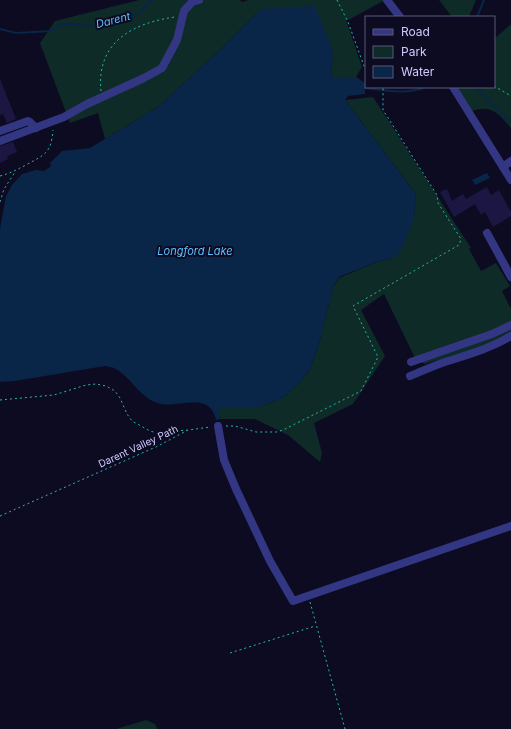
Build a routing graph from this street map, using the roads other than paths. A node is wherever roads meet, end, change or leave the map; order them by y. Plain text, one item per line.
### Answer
1 (199, 0) edge
2 (387, 0) edge
3 (399, 16) edge
4 (454, 88) edge
5 (36, 128) junction
6 (0, 131) edge
7 (0, 141) edge
8 (511, 161) edge
9 (503, 167) junction
10 (511, 180) edge
11 (487, 233) dead end
12 (511, 277) edge
13 (511, 325) edge
14 (511, 336) edge
15 (412, 362) dead end
16 (410, 376) dead end
17 (218, 426) road end
18 (511, 526) edge

1 - 5 street
2 - 3 street
4 - 9 street
5 - 6 street
5 - 7 street
8 - 9 street
9 - 10 street
11 - 12 street
13 - 15 street
14 - 16 street
17 - 18 street

